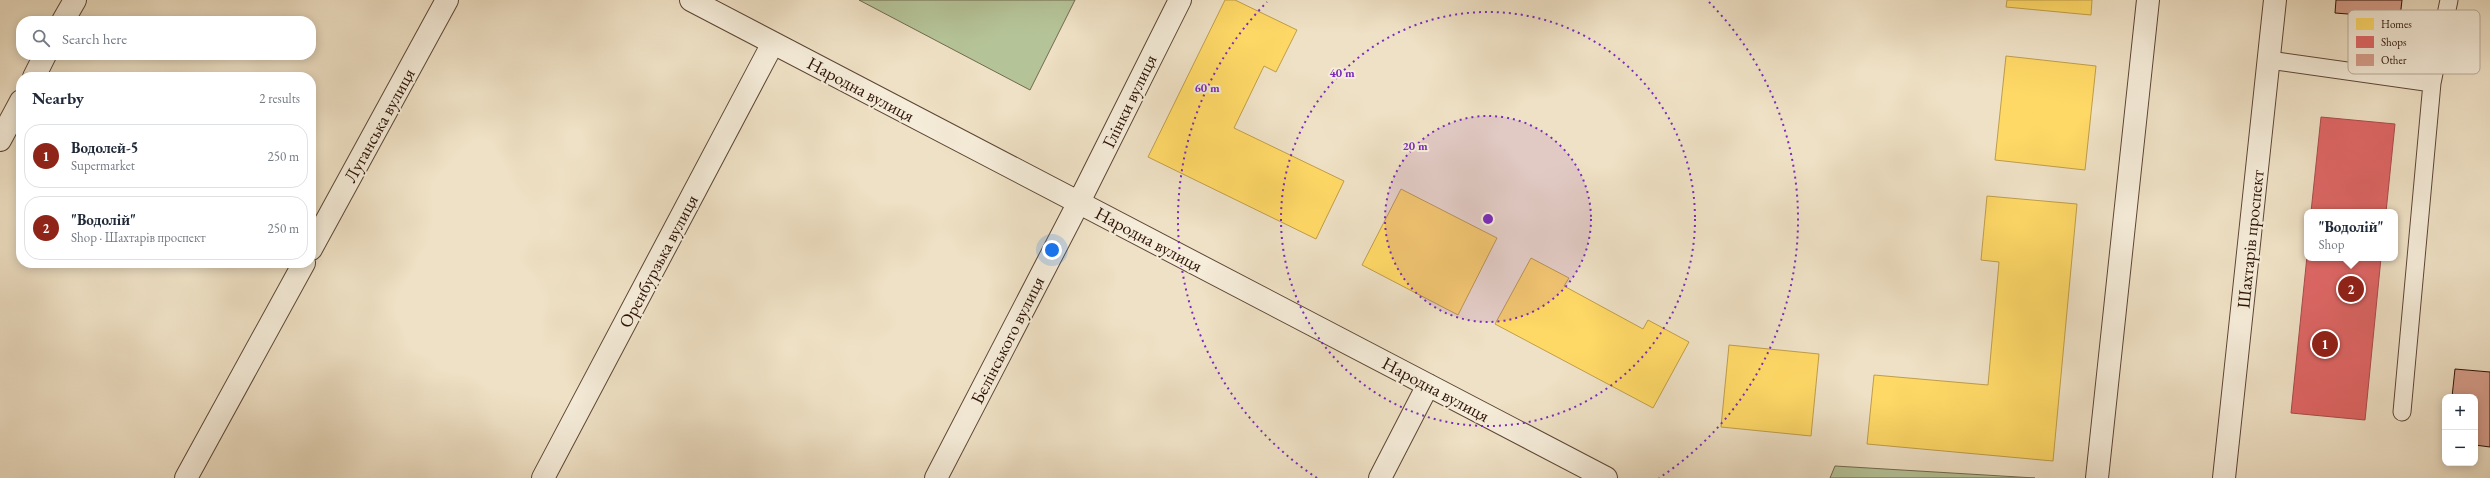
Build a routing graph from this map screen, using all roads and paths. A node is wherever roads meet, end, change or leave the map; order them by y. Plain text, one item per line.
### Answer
1 (75, 0) edge
2 (447, 0) edge
3 (691, 0) edge
4 (1180, 0) edge
5 (2148, 0) edge
6 (2274, 0) edge
7 (2449, 0) edge
8 (2447, 10) edge
9 (66, 16) edge
10 (773, 43) junction
11 (42, 60) edge
12 (2269, 60) junction
13 (2348, 71) edge
14 (36, 72) edge
15 (2368, 74) edge
16 (2434, 74) edge
17 (2432, 83) junction
18 (16, 110) edge
19 (0, 140) edge
20 (1079, 202) junction
21 (316, 240) edge
22 (301, 268) edge
23 (1428, 385) junction
24 (2402, 412) dead end
25 (186, 478) edge
26 (543, 478) edge
27 (936, 478) edge
28 (1380, 478) edge
29 (1606, 478) edge
30 (2097, 478) edge
31 (2224, 478) edge

1 - 9 street
2 - 21 street, Луганська вулиця
3 - 10 street, Народна вулиця
4 - 20 street, Глінки вулиця
5 - 30 street
6 - 12 street, Шахтарів проспект
7 - 8 lane
10 - 20 street, Народна вулиця
10 - 26 street, Оренбурзька вулиця
11 - 14 street
12 - 13 lane
12 - 31 street, Шахтарів проспект
15 - 17 lane
16 - 17 lane
17 - 24 lane
18 - 19 street
20 - 23 street, Народна вулиця
20 - 27 street, Бєлінського вулиця
22 - 25 street
23 - 28 street
23 - 29 street, Народна вулиця

